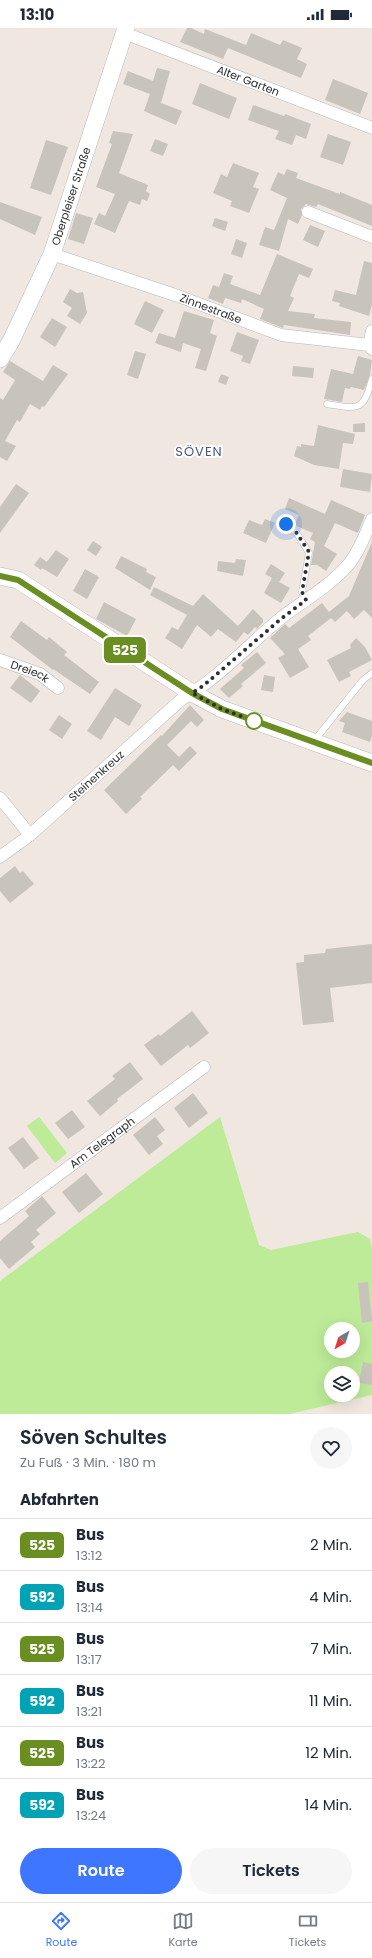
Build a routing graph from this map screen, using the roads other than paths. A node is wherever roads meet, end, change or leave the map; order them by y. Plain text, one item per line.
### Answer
1 (125, 30) edge
2 (372, 128) edge
3 (308, 212) dead end
4 (372, 237) edge
5 (52, 254) junction
6 (372, 331) edge
7 (370, 347) edge
8 (0, 359) edge
9 (372, 379) edge
10 (327, 404) dead end
11 (372, 519) edge
12 (286, 524) dead end
13 (0, 576) edge
14 (306, 600) junction
15 (0, 660) edge
16 (372, 673) edge
17 (58, 688) dead end
18 (192, 693) junction
19 (316, 743) junction
20 (372, 763) edge
21 (0, 798) edge
22 (30, 835) junction
23 (0, 857) edge
24 (204, 1068) dead end
25 (0, 1218) edge

1 - 2 street, Alter Garten
1 - 5 main road, Oberpleiser Straße
3 - 4 street
5 - 7 street, Zinnestraße
5 - 8 main road, Oberpleiser Straße
6 - 7 street
9 - 10 lane
11 - 14 street
12 - 14 lane
13 - 18 main road
14 - 18 street
15 - 17 street, Dreieck
16 - 19 lane
18 - 19 main road
18 - 22 street, Steinenkreuz
19 - 20 main road
21 - 22 street
22 - 23 street, Steinenkreuz
24 - 25 street, Am Telegraph

